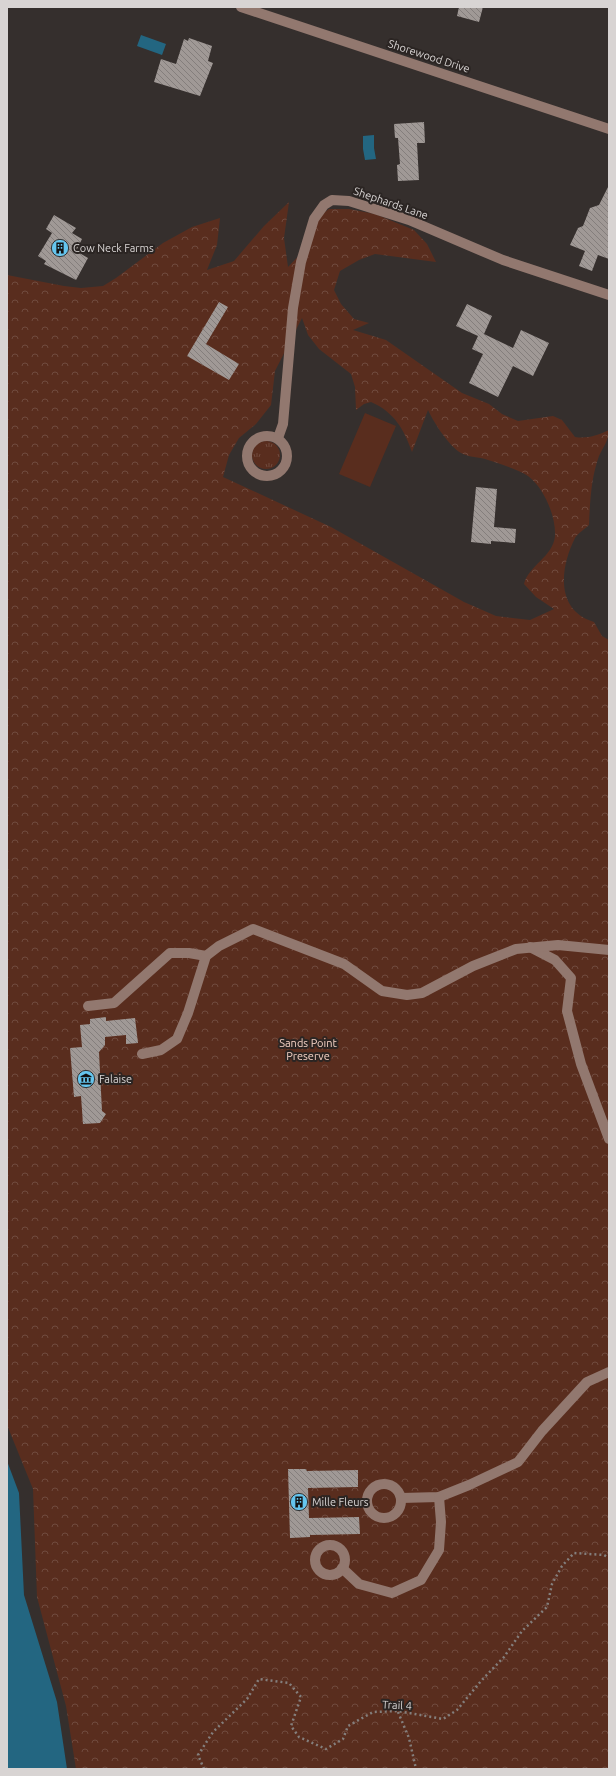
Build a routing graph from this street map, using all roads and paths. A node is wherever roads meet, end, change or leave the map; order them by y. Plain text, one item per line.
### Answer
1 (241, 7) edge
2 (609, 129) edge
3 (609, 295) edge
4 (278, 438) junction
5 (530, 948) junction
6 (609, 950) edge
7 (206, 956) junction
8 (88, 1006) dead end
9 (142, 1054) dead end
10 (609, 1139) edge
11 (609, 1372) edge
12 (439, 1497) junction
13 (401, 1498) dead end
14 (609, 1558) edge
15 (342, 1568) dead end
16 (398, 1711) junction
17 (204, 1769) edge
18 (416, 1769) edge

1 - 2 street, Shorewood Drive
3 - 4 street, Shephards Lane
4 - 4 street
5 - 6 street
5 - 7 street
5 - 10 street
7 - 8 street
7 - 9 street
11 - 12 street
12 - 13 street
12 - 15 street
14 - 16 path, Trail 4
16 - 17 path, Trail 4
16 - 18 path

